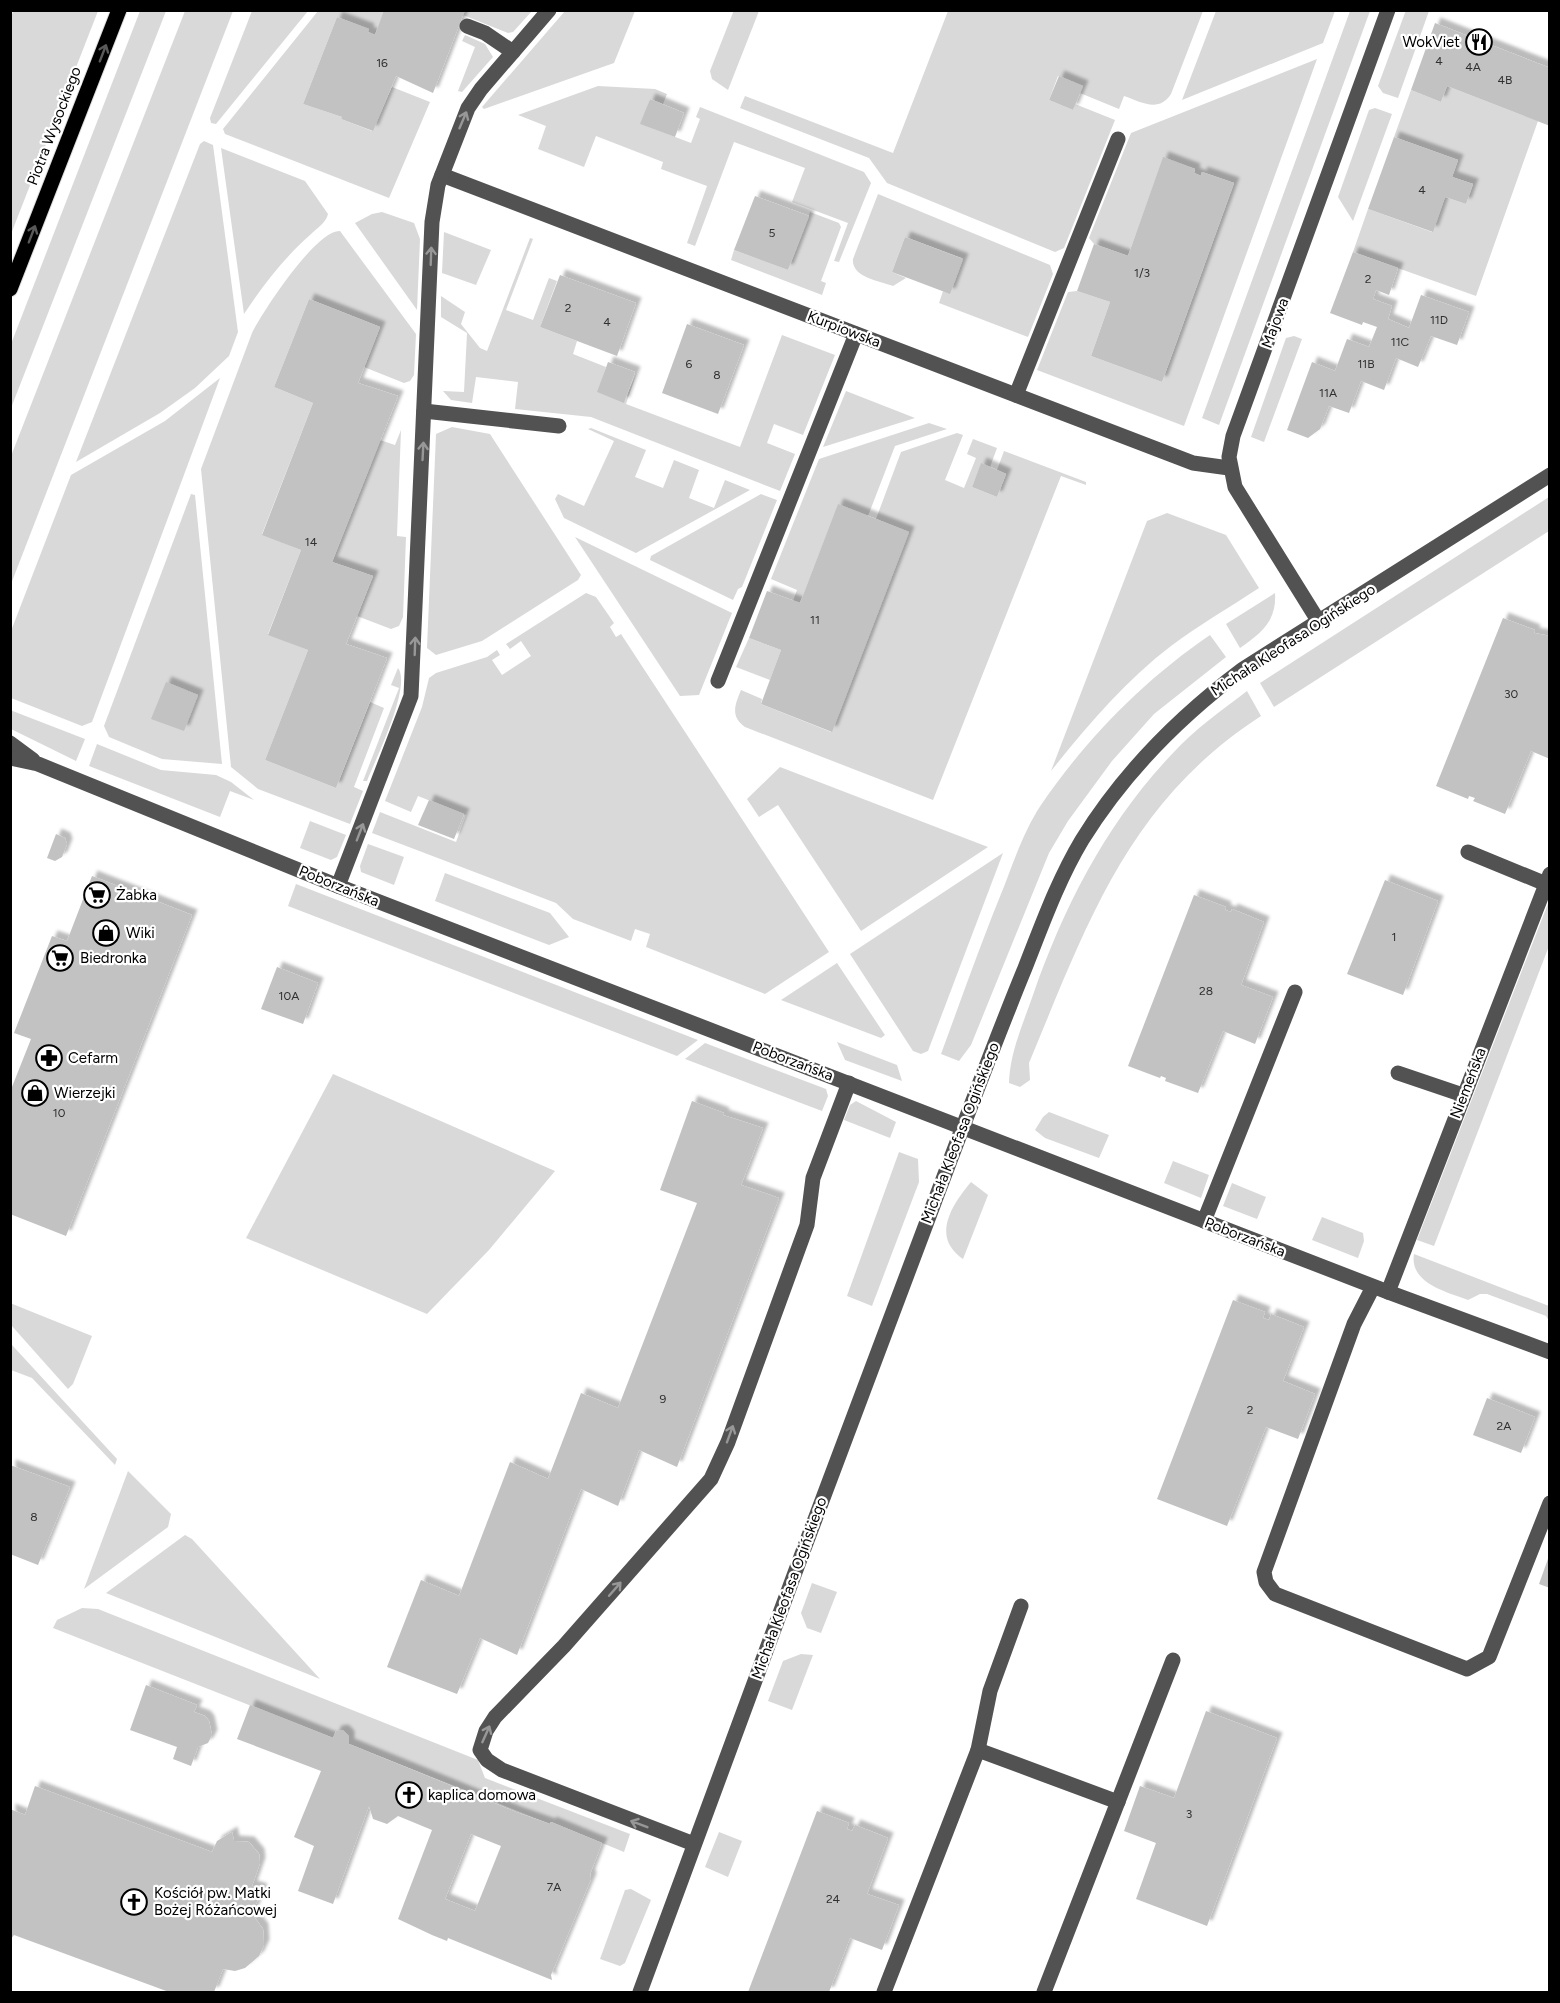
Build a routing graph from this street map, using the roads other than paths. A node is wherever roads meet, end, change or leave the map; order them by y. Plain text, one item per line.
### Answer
1 (119, 10) edge
2 (549, 10) edge
3 (1388, 10) edge
4 (466, 26) dead end
5 (513, 52) junction
6 (1118, 139) dead end
7 (442, 175) junction
8 (10, 289) edge
9 (856, 334) junction
10 (1016, 395) junction
11 (424, 411) junction
12 (559, 426) dead end
13 (1229, 468) junction
14 (1550, 475) edge
15 (1318, 622) junction
16 (718, 681) dead end
17 (10, 743) edge
18 (10, 758) edge
19 (38, 764) junction
20 (1468, 852) dead end
21 (1548, 879) edge
22 (338, 886) junction
23 (1295, 992) dead end
24 (1398, 1072) dead end
25 (849, 1083) junction
26 (1462, 1095) junction
27 (962, 1128) junction
28 (1203, 1221) junction
29 (1373, 1287) junction
30 (1388, 1292) junction
31 (1550, 1352) edge
32 (1550, 1503) edge
33 (1021, 1606) dead end
34 (1173, 1660) dead end
35 (978, 1750) junction
36 (1118, 1802) junction
37 (694, 1844) junction
38 (640, 1992) edge
39 (884, 1992) edge
40 (1044, 1992) edge

8 -> 1 main road, Piotra Wysockiego
2 - 5 street
3 - 13 street, Majowa
4 - 5 street
7 -> 5 street
6 - 10 street
7 - 9 street, Kurpiowska
11 -> 7 street
9 - 10 street, Kurpiowska
9 - 16 street
10 - 13 street, Kurpiowska
11 - 12 street
22 -> 11 street
13 - 15 street, Majowa
14 - 15 street, Michała Kleofasa Ogińskiego
15 - 27 street, Michała Kleofasa Ogińskiego
17 - 19 street, Poborzańska
18 - 19 street, Poborzańska
19 - 22 street, Poborzańska
20 - 21 street
21 - 26 street, Niemeńska
22 - 25 street, Poborzańska
23 - 28 street
24 - 26 street
25 - 27 street, Poborzańska
37 -> 25 street
26 - 30 street, Niemeńska
27 - 28 street, Poborzańska
27 - 37 street, Michała Kleofasa Ogińskiego
28 - 29 street, Poborzańska
29 - 30 street, Poborzańska
29 - 32 street
30 - 31 street, Poborzańska
33 - 35 street
34 - 36 street
35 - 36 street
35 - 39 street
36 - 40 street
37 - 38 street, Michała Kleofasa Ogińskiego

